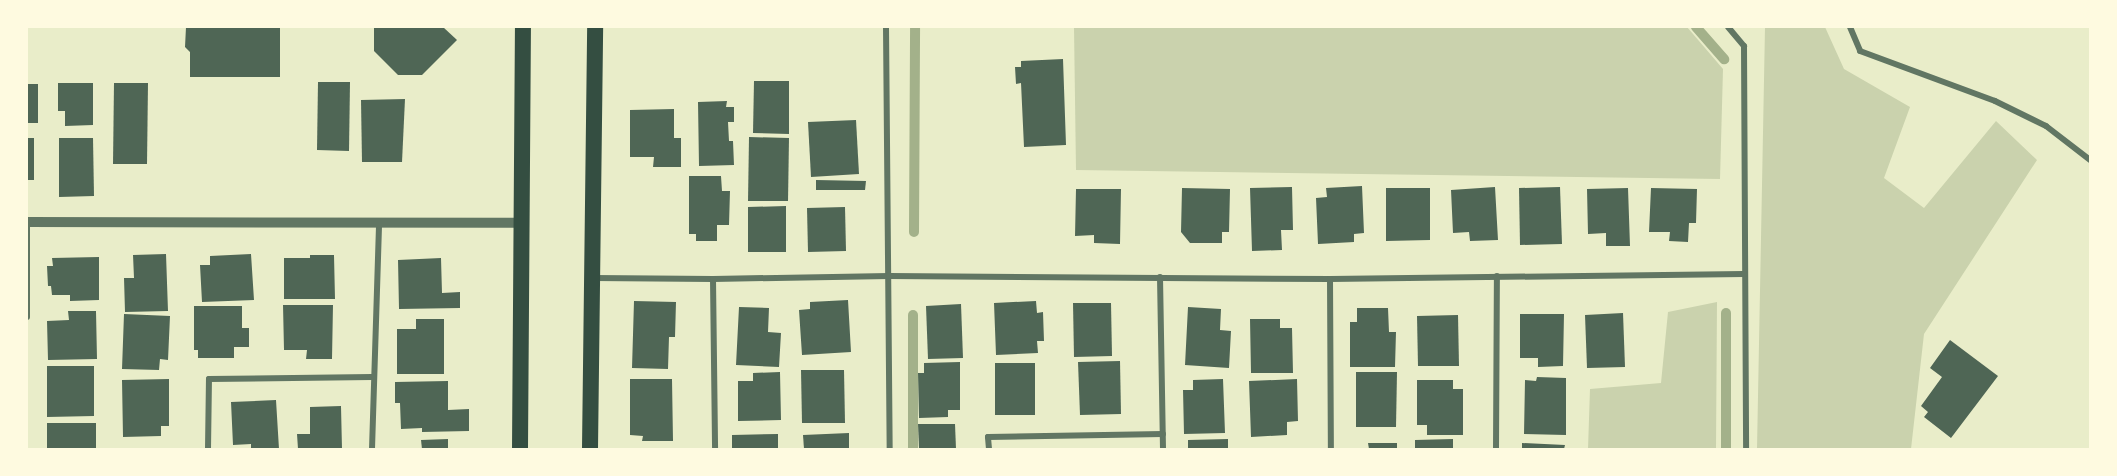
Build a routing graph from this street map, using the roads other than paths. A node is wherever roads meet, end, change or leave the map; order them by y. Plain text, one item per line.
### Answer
1 (523, 27) edge
2 (595, 27) edge
3 (886, 27) edge
4 (1728, 27) edge
5 (1850, 27) edge
6 (2090, 160) edge
7 (27, 222) edge
8 (379, 222) junction
9 (523, 223) junction
10 (1744, 274) junction
11 (889, 276) junction
12 (1497, 276) junction
13 (1160, 277) junction
14 (593, 278) junction
15 (713, 279) junction
16 (1330, 279) junction
17 (27, 317) edge
18 (372, 377) junction
19 (1163, 434) junction
20 (208, 449) edge
21 (372, 449) edge
22 (520, 449) edge
23 (591, 449) edge
24 (715, 449) edge
25 (890, 449) edge
26 (988, 449) edge
27 (1163, 449) edge
28 (1331, 449) edge
29 (1496, 449) edge
30 (1746, 449) edge

1 - 9 highway
2 - 14 highway
3 - 11 street
4 - 10 street
5 - 6 street
7 - 8 street
7 - 17 street
8 - 9 street
8 - 18 street
9 - 22 highway
10 - 12 street
10 - 30 street
11 - 13 street
11 - 15 street
11 - 25 street
12 - 16 street
12 - 29 street
13 - 16 street
13 - 19 street
14 - 15 street
14 - 23 highway
15 - 24 street
16 - 28 street
18 - 20 street
18 - 21 street
19 - 26 street
19 - 27 street

